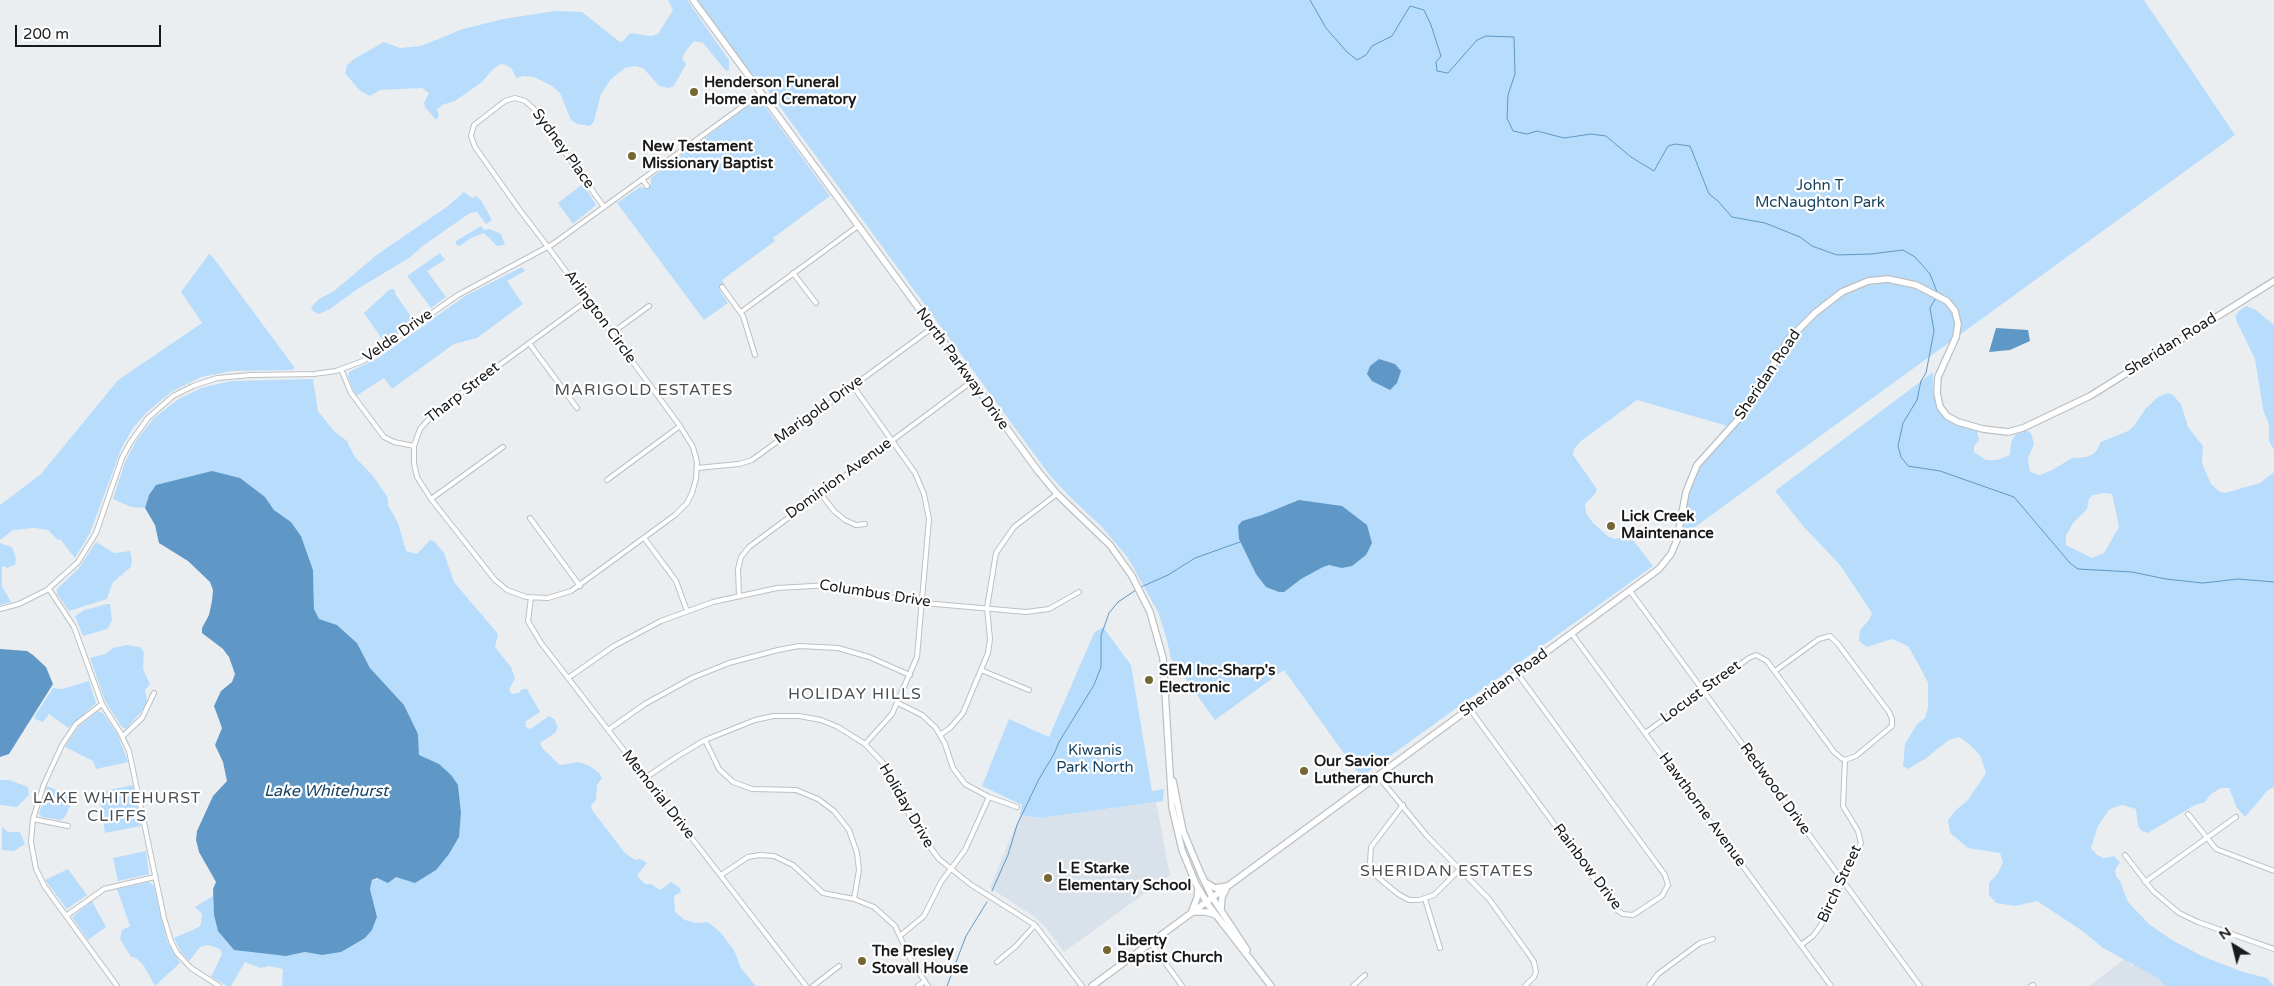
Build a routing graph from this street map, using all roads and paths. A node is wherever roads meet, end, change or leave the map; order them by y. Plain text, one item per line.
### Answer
1 (693, 0) edge
2 (761, 93) junction
3 (465, 130) dead end
4 (472, 132) junction
5 (642, 179) junction
6 (648, 186) dead end
7 (604, 207) junction
8 (858, 226) junction
9 (548, 247) junction
10 (793, 273) junction
11 (2274, 280) edge
12 (722, 287) dead end
13 (588, 300) junction
14 (816, 303) dead end
15 (648, 306) dead end
16 (740, 312) junction
17 (932, 328) junction
18 (612, 333) junction
19 (529, 343) junction
20 (755, 355) dead end
21 (341, 369) junction
22 (971, 382) junction
23 (853, 386) junction
24 (577, 408) dead end
25 (680, 426) junction
26 (892, 440) junction
27 (414, 446) junction
28 (503, 447) dead end
29 (697, 468) junction
30 (607, 480) dead end
31 (820, 493) junction
32 (1057, 494) junction
33 (431, 499) junction
34 (530, 518) dead end
35 (865, 524) dead end
36 (645, 539) junction
37 (580, 586) junction
38 (49, 589) junction
39 (1630, 591) junction
40 (1079, 592) dead end
41 (739, 596) junction
42 (531, 598) junction
43 (923, 603) junction
44 (987, 608) junction
45 (0, 609) edge
46 (687, 611) junction
47 (1572, 634) junction
48 (982, 670) junction
49 (1775, 671) junction
50 (1518, 673) junction
51 (910, 675) junction
52 (568, 678) junction
53 (1029, 690) dead end
54 (1703, 691) junction
55 (154, 693) dead end
56 (898, 703) junction
57 (102, 704) junction
58 (1469, 708) junction
59 (608, 730) junction
60 (1645, 733) junction
61 (940, 735) junction
62 (123, 736) junction
63 (705, 740) junction
64 (865, 744) junction
65 (1170, 757) junction
66 (1845, 760) junction
67 (1378, 775) junction
68 (646, 778) junction
69 (989, 797) junction
70 (1403, 805) junction
71 (1017, 807) dead end
72 (2188, 814) dead end
73 (2236, 817) dead end
74 (33, 819) junction
75 (68, 826) dead end
76 (2206, 839) junction
77 (2125, 855) dead end
78 (1461, 868) junction
79 (950, 869) junction
80 (2274, 870) edge
81 (720, 875) junction
82 (155, 877) junction
83 (1204, 881) junction
84 (1843, 882) junction
85 (2145, 882) junction
86 (1197, 885) junction
87 (1229, 886) junction
88 (1212, 897) junction
89 (854, 899) junction
90 (1426, 899) junction
91 (1206, 902) junction
92 (1222, 911) junction
93 (1191, 913) junction
94 (66, 916) junction
95 (1216, 916) junction
96 (1035, 925) junction
97 (901, 935) junction
98 (1713, 938) dead end
99 (1151, 943) junction
100 (1801, 945) junction
101 (1440, 948) dead end
102 (2274, 949) edge
103 (997, 962) dead end
104 (839, 966) dead end
105 (1365, 975) dead end
106 (1266, 980) junction
107 (925, 981) junction
108 (117, 986) edge
109 (220, 986) edge
110 (806, 986) edge
111 (813, 986) edge
112 (918, 986) edge
113 (928, 986) edge
114 (1082, 986) edge
115 (1092, 986) edge
116 (1182, 986) edge
117 (1271, 986) edge
118 (1353, 986) edge
119 (1525, 986) edge
120 (1649, 986) edge
121 (1831, 986) edge
122 (1920, 986) edge

1 - 2 main road, North Parkway Drive
2 - 5 street, Velde Drive
2 - 8 main road, North Parkway Drive
3 - 4 street
4 - 7 street, Sydney Place
4 - 9 street, Arlington Circle
5 - 6 street
5 - 7 street, Velde Drive
7 - 9 street, Velde Drive
8 - 10 street
8 - 17 main road, North Parkway Drive
9 - 13 street, Arlington Circle
9 - 21 street, Velde Drive
10 - 14 street
10 - 16 street
11 - 39 main road, Sheridan Road
12 - 16 street
13 - 18 street, Arlington Circle
13 - 19 street, Tharp Street
15 - 18 street
16 - 20 street
17 - 22 main road, North Parkway Drive
17 - 23 street, Marigold Drive
18 - 25 street, Arlington Circle
19 - 24 street
19 - 27 street, Tharp Street
21 - 27 street
21 - 38 street, Velde Drive
22 - 26 street, Dominion Avenue
22 - 32 main road, North Parkway Drive
23 - 26 street
23 - 29 street, Marigold Drive
25 - 29 street, Arlington Circle
25 - 30 street
26 - 31 street, Dominion Avenue
26 - 43 street
27 - 33 street
28 - 33 street
29 - 36 street, Arlington Circle
31 - 35 street
31 - 41 street, Dominion Avenue
32 - 44 street
32 - 65 main road, North Parkway Drive
33 - 42 street
34 - 37 street
36 - 37 street, Arlington Circle
36 - 46 street
37 - 42 street, Arlington Circle
38 - 45 street, Velde Drive
38 - 57 street
39 - 47 main road, Sheridan Road
39 - 54 street, Redwood Drive
40 - 44 street, Columbus Drive
41 - 43 street, Columbus Drive
41 - 46 street, Columbus Drive
42 - 52 street, Memorial Drive
43 - 44 street, Columbus Drive
43 - 51 street
44 - 48 street
46 - 52 street, Columbus Drive
47 - 50 main road, Sheridan Road
47 - 60 street, Hawthorne Avenue
48 - 53 street
48 - 61 street
49 - 54 street, Locust Street
49 - 66 street
49 - 66 street
50 - 58 main road, Sheridan Road
50 - 58 street, Rainbow Drive
51 - 56 street
51 - 59 street
52 - 59 street, Memorial Drive
54 - 60 street, Locust Street
54 - 84 street, Redwood Drive
55 - 62 street
56 - 61 street
56 - 64 street
57 - 62 street
57 - 74 street
58 - 67 main road, Sheridan Road
59 - 68 street, Memorial Drive
60 - 100 street, Hawthorne Avenue
61 - 69 street
62 - 82 street
63 - 64 street, Holiday Drive
63 - 68 street, Holiday Drive
63 - 89 street
64 - 79 street, Holiday Drive
65 - 83 main road, North Parkway Drive
65 - 86 main road, North Parkway Drive
66 - 84 street, Birch Street
67 - 70 street
67 - 87 main road, Sheridan Road
68 - 81 street, Memorial Drive
69 - 71 street
69 - 79 street
70 - 78 street
70 - 90 street
72 - 76 street
73 - 76 street
74 - 75 street
74 - 94 street
76 - 80 street
76 - 85 street
77 - 85 street
78 - 90 street
78 - 119 street
79 - 96 street, Holiday Drive
79 - 97 street
81 - 89 street
81 - 110 street, Memorial Drive
82 - 94 street
82 - 109 street
83 - 87 main road
83 - 88 main road, North Parkway Drive
84 - 100 street, Birch Street
84 - 122 street, Redwood Drive
85 - 102 street
86 - 91 main road, North Parkway Drive
86 - 93 main road
87 - 88 main road, Sheridan Road
87 - 92 main road
88 - 91 main road, Sheridan Road
88 - 92 main road, North Parkway Drive
89 - 97 street
90 - 101 street
91 - 93 main road, Sheridan Road
91 - 95 main road, North Parkway Drive
92 - 106 main road, North Parkway Drive
93 - 95 main road
93 - 99 main road, Sheridan Road
94 - 108 street
95 - 106 main road, North Parkway Drive
96 - 103 street
96 - 114 street, Holiday Drive
97 - 107 street
98 - 120 street
99 - 115 main road, Sheridan Road
99 - 116 street
100 - 121 street, Hawthorne Avenue
104 - 111 street
105 - 118 street
106 - 117 main road, North Parkway Drive
107 - 112 street
107 - 113 street

